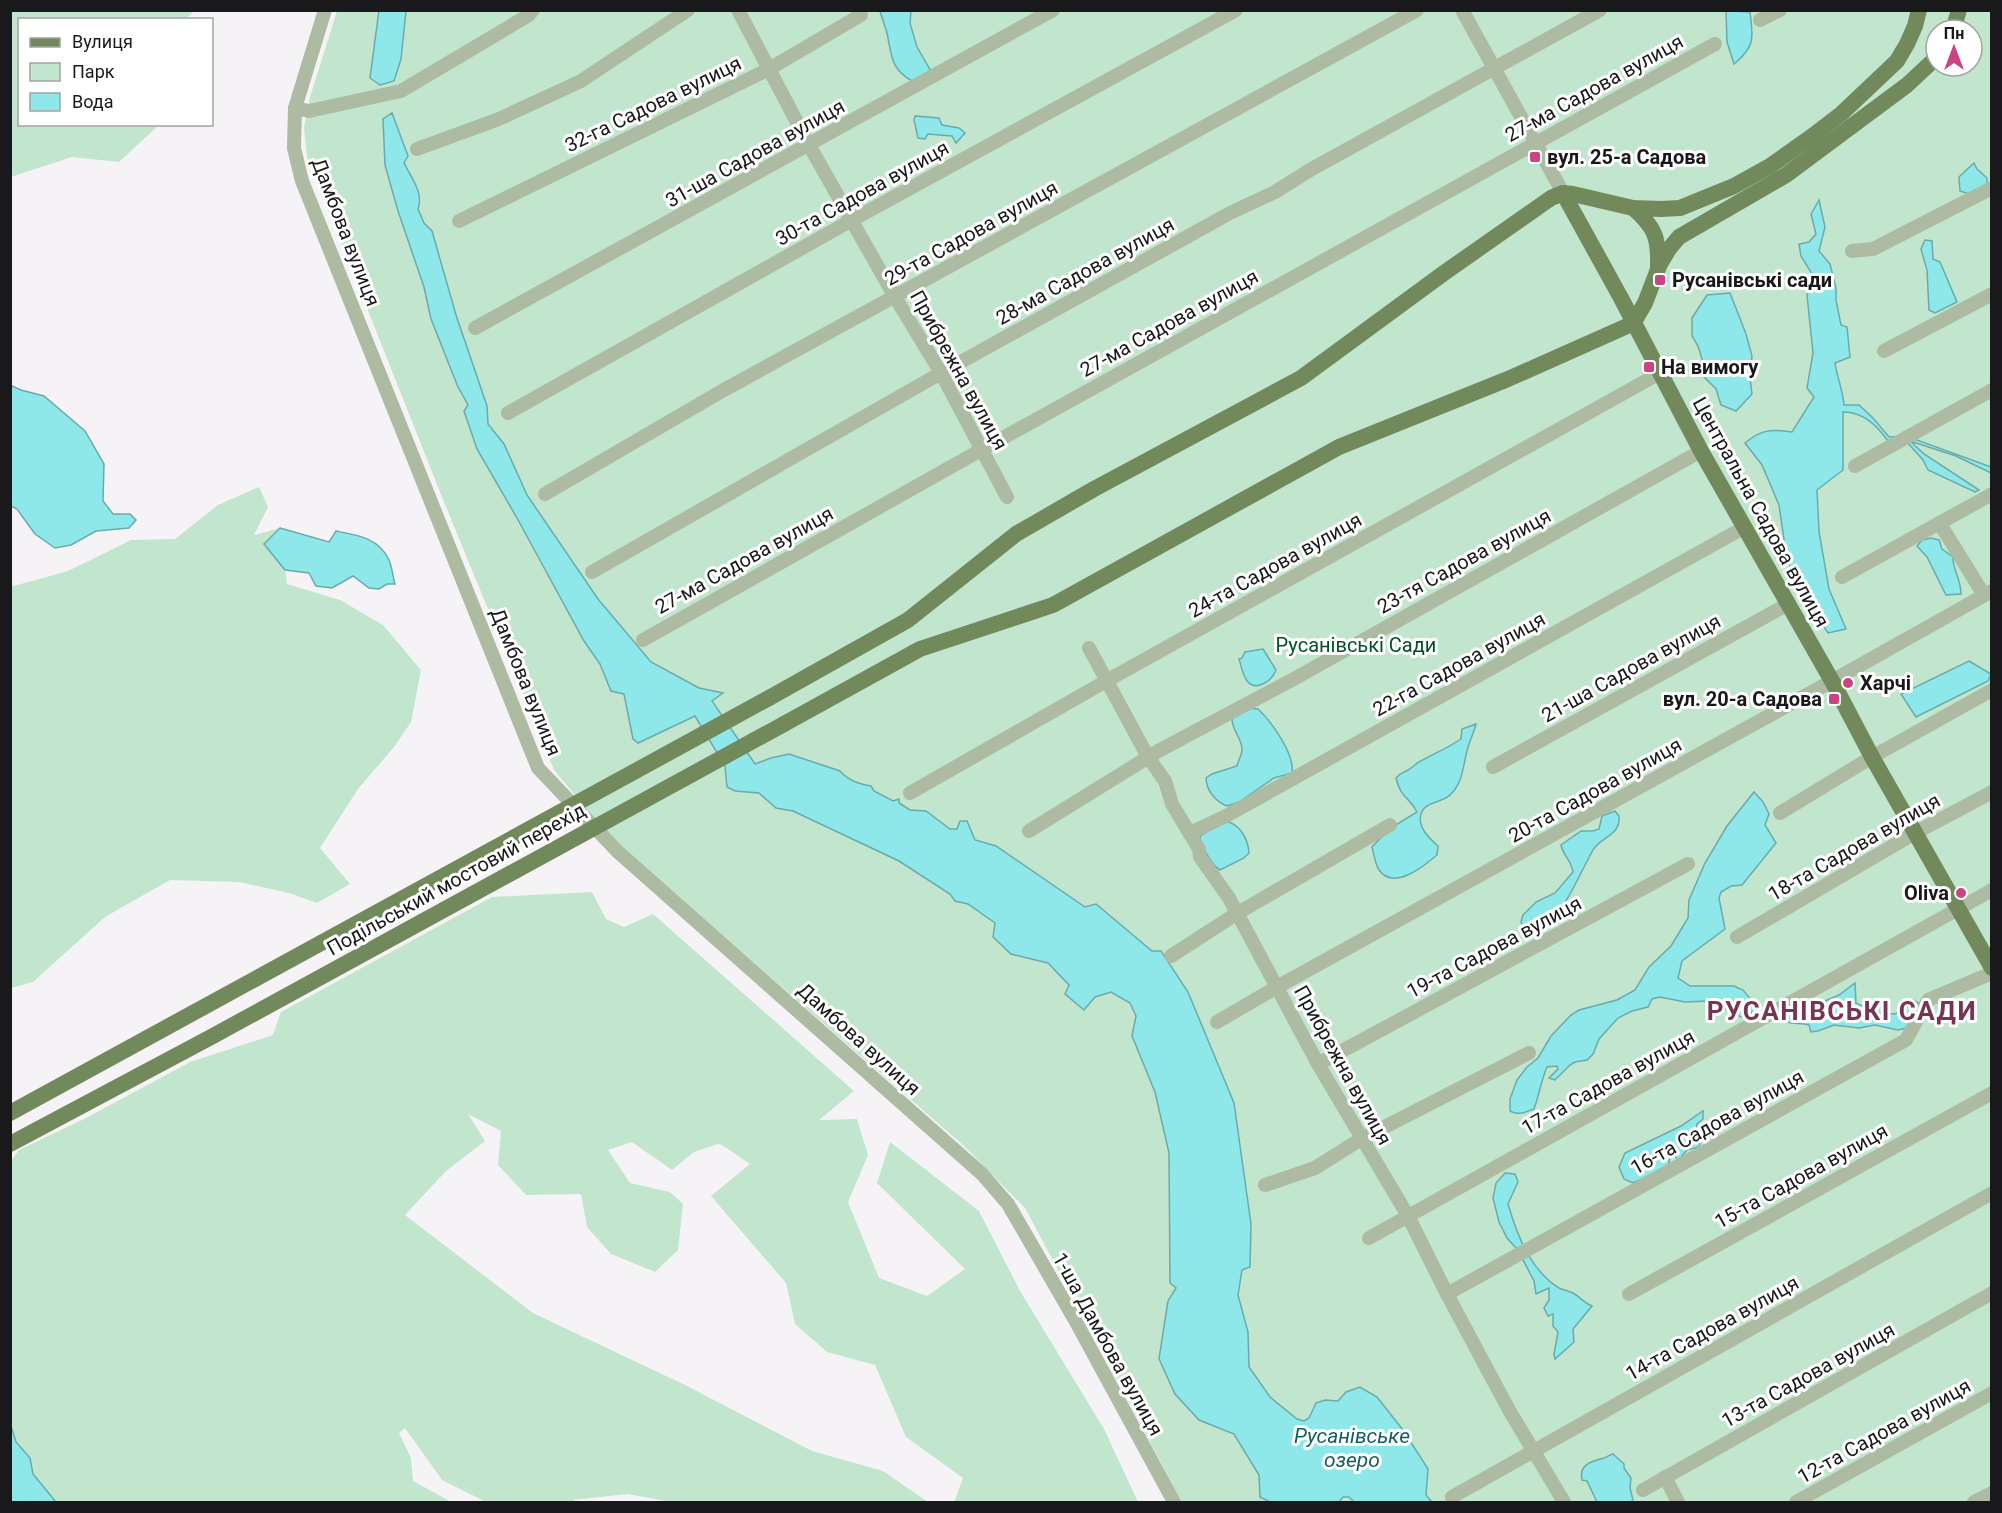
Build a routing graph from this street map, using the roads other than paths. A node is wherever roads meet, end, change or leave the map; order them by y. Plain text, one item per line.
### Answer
1 (325, 10) edge
2 (533, 10) edge
3 (688, 10) edge
4 (738, 10) edge
5 (1053, 10) edge
6 (1236, 10) edge
7 (1417, 10) edge
8 (1462, 10) edge
9 (1600, 10) edge
10 (1780, 10) edge
11 (1919, 10) edge
12 (861, 15) dead end
13 (1760, 20) dead end
14 (1715, 44) dead end
15 (1493, 68) junction
16 (769, 69) junction
17 (1924, 69) edge
18 (295, 108) junction
19 (1535, 143) junction
20 (810, 145) junction
21 (417, 149) dead end
22 (1992, 188) edge
23 (1563, 193) junction
24 (1634, 208) junction
25 (459, 220) dead end
26 (852, 220) junction
27 (1852, 251) dead end
28 (1658, 271) junction
29 (1992, 294) edge
30 (895, 297) junction
31 (1634, 322) junction
32 (475, 328) dead end
33 (1884, 351) dead end
34 (941, 373) junction
35 (1660, 374) junction
36 (1992, 390) edge
37 (508, 413) dead end
38 (981, 450) junction
39 (1701, 451) junction
40 (1855, 466) dead end
41 (545, 494) dead end
42 (1992, 494) edge
43 (1007, 496) dead end
44 (1940, 524) junction
45 (1745, 527) junction
46 (592, 572) dead end
47 (1842, 577) dead end
48 (1988, 593) edge
49 (1788, 604) junction
50 (643, 640) dead end
51 (1089, 648) dead end
52 (1108, 680) junction
53 (1832, 681) junction
54 (1992, 690) edge
55 (1148, 757) junction
56 (1872, 757) junction
57 (1493, 767) dead end
58 (1992, 792) edge
59 (909, 793) dead end
60 (1780, 813) dead end
61 (1390, 825) dead end
62 (1029, 831) dead end
63 (1190, 833) junction
64 (1915, 833) junction
65 (1688, 864) dead end
66 (1992, 890) edge
67 (1958, 907) junction
68 (1236, 914) junction
69 (1737, 937) dead end
70 (1171, 956) dead end
71 (1992, 969) edge
72 (1992, 973) edge
73 (1277, 987) junction
74 (1217, 1022) dead end
75 (1529, 1053) dead end
76 (1318, 1064) junction
77 (1992, 1093) edge
78 (10, 1113) edge
79 (1361, 1139) junction
80 (10, 1144) edge
81 (1265, 1185) dead end
82 (1992, 1193) edge
83 (1008, 1204) joint
84 (1408, 1216) junction
85 (1369, 1238) dead end
86 (1992, 1293) edge
87 (1447, 1294) junction
88 (1629, 1294) dead end
89 (1992, 1393) edge
90 (1533, 1451) junction
91 (1665, 1477) junction
92 (1643, 1490) dead end
93 (1992, 1493) edge
94 (1452, 1497) dead end
95 (1174, 1503) edge
96 (1564, 1503) edge
97 (1678, 1503) edge
98 (1796, 1503) edge
99 (1974, 1503) edge

1 - 18 street, Дамбова вулиця
2 - 18 street
3 - 21 street
4 - 16 street, Прибрежна вулиця
5 - 20 street, 31-ша Садова вулиця
6 - 26 street, 30-та Садова вулиця
7 - 30 street, 29-та Садова вулиця
8 - 15 street, Центральна Садова вулиця
9 - 15 street, 28-ма Садова вулиця
10 - 13 street
11 - 24 main road
12 - 16 street, 32-га Садова вулиця
14 - 19 street, 27-ма Садова вулиця
15 - 19 street, Центральна Садова вулиця
15 - 34 street, 28-ма Садова вулиця
16 - 20 street, Прибрежна вулиця
16 - 25 street, 32-га Садова вулиця
17 - 28 main road
18 - 83 street, Дамбова вулиця
19 - 23 street, Центральна Садова вулиця
19 - 38 street, 27-ма Садова вулиця
20 - 26 street, Прибрежна вулиця
20 - 32 street, 31-ша Садова вулиця
22 - 27 street
23 - 24 main road
23 - 31 main road, Центральна Садова вулиця
23 - 78 main road, Подільський мостовий перехід, bridge
24 - 28 main road
26 - 30 street, Прибрежна вулиця
26 - 37 street, 30-та Садова вулиця
28 - 31 main road
29 - 33 street
30 - 34 street, Прибрежна вулиця
30 - 41 street, 29-та Садова вулиця
31 - 35 main road, Центральна Садова вулиця
31 - 80 main road, Подільський мостовий перехід, bridge
34 - 38 street, Прибрежна вулиця
34 - 46 street, 28-ма Садова вулиця
35 - 39 main road, Центральна Садова вулиця
35 - 52 street, 24-та Садова вулиця
36 - 40 street
38 - 43 street, Прибрежна вулиця
38 - 50 street, 27-ма Садова вулиця
39 - 45 main road, Центральна Садова вулиця
39 - 55 street, 23-тя Садова вулиця
42 - 44 street
44 - 47 street
44 - 48 street
45 - 49 main road, Центральна Садова вулиця
45 - 63 street, 22-га Садова вулиця
48 - 53 street, 20-та Садова вулиця
49 - 53 main road, Центральна Садова вулиця
49 - 57 street, 21-ша Садова вулиця
51 - 52 street, Прибрежна вулиця
52 - 55 street, Прибрежна вулиця
52 - 59 street, 24-та Садова вулиця
53 - 56 main road, Центральна Садова вулиця
53 - 73 street, 20-та Садова вулиця
54 - 56 street
55 - 62 street, 23-тя Садова вулиця
55 - 63 street, Прибрежна вулиця
56 - 60 street
56 - 64 main road, Центральна Садова вулиця
58 - 64 street, 18-та Садова вулиця
61 - 68 street
63 - 68 street, Прибрежна вулиця
64 - 67 main road, Центральна Садова вулиця
64 - 69 street, 18-та Садова вулиця
65 - 76 street, 19-та Садова вулиця
66 - 67 street, 17-та Садова вулиця
67 - 71 main road, Центральна Садова вулиця
67 - 84 street, 17-та Садова вулиця
68 - 70 street
68 - 73 street, Прибрежна вулиця
72 - 87 street, 16-та Садова вулиця
73 - 74 street, 20-та Садова вулиця
73 - 76 street, Прибрежна вулиця
75 - 79 street
76 - 79 street, Прибрежна вулиця
77 - 88 street, 15-та Садова вулиця
79 - 81 street
79 - 84 street, Прибрежна вулиця
82 - 90 street, 14-та Садова вулиця
83 - 95 street, 1-ша Дамбова вулиця
84 - 85 street, 17-та Садова вулиця
84 - 87 street, Прибрежна вулиця
86 - 91 street, 13-та Садова вулиця
87 - 90 street, Прибрежна вулиця
89 - 98 street, 12-та Садова вулиця
90 - 94 street, 14-та Садова вулиця
90 - 96 street, Прибрежна вулиця
91 - 92 street, 13-та Садова вулиця
91 - 97 street
93 - 99 street

